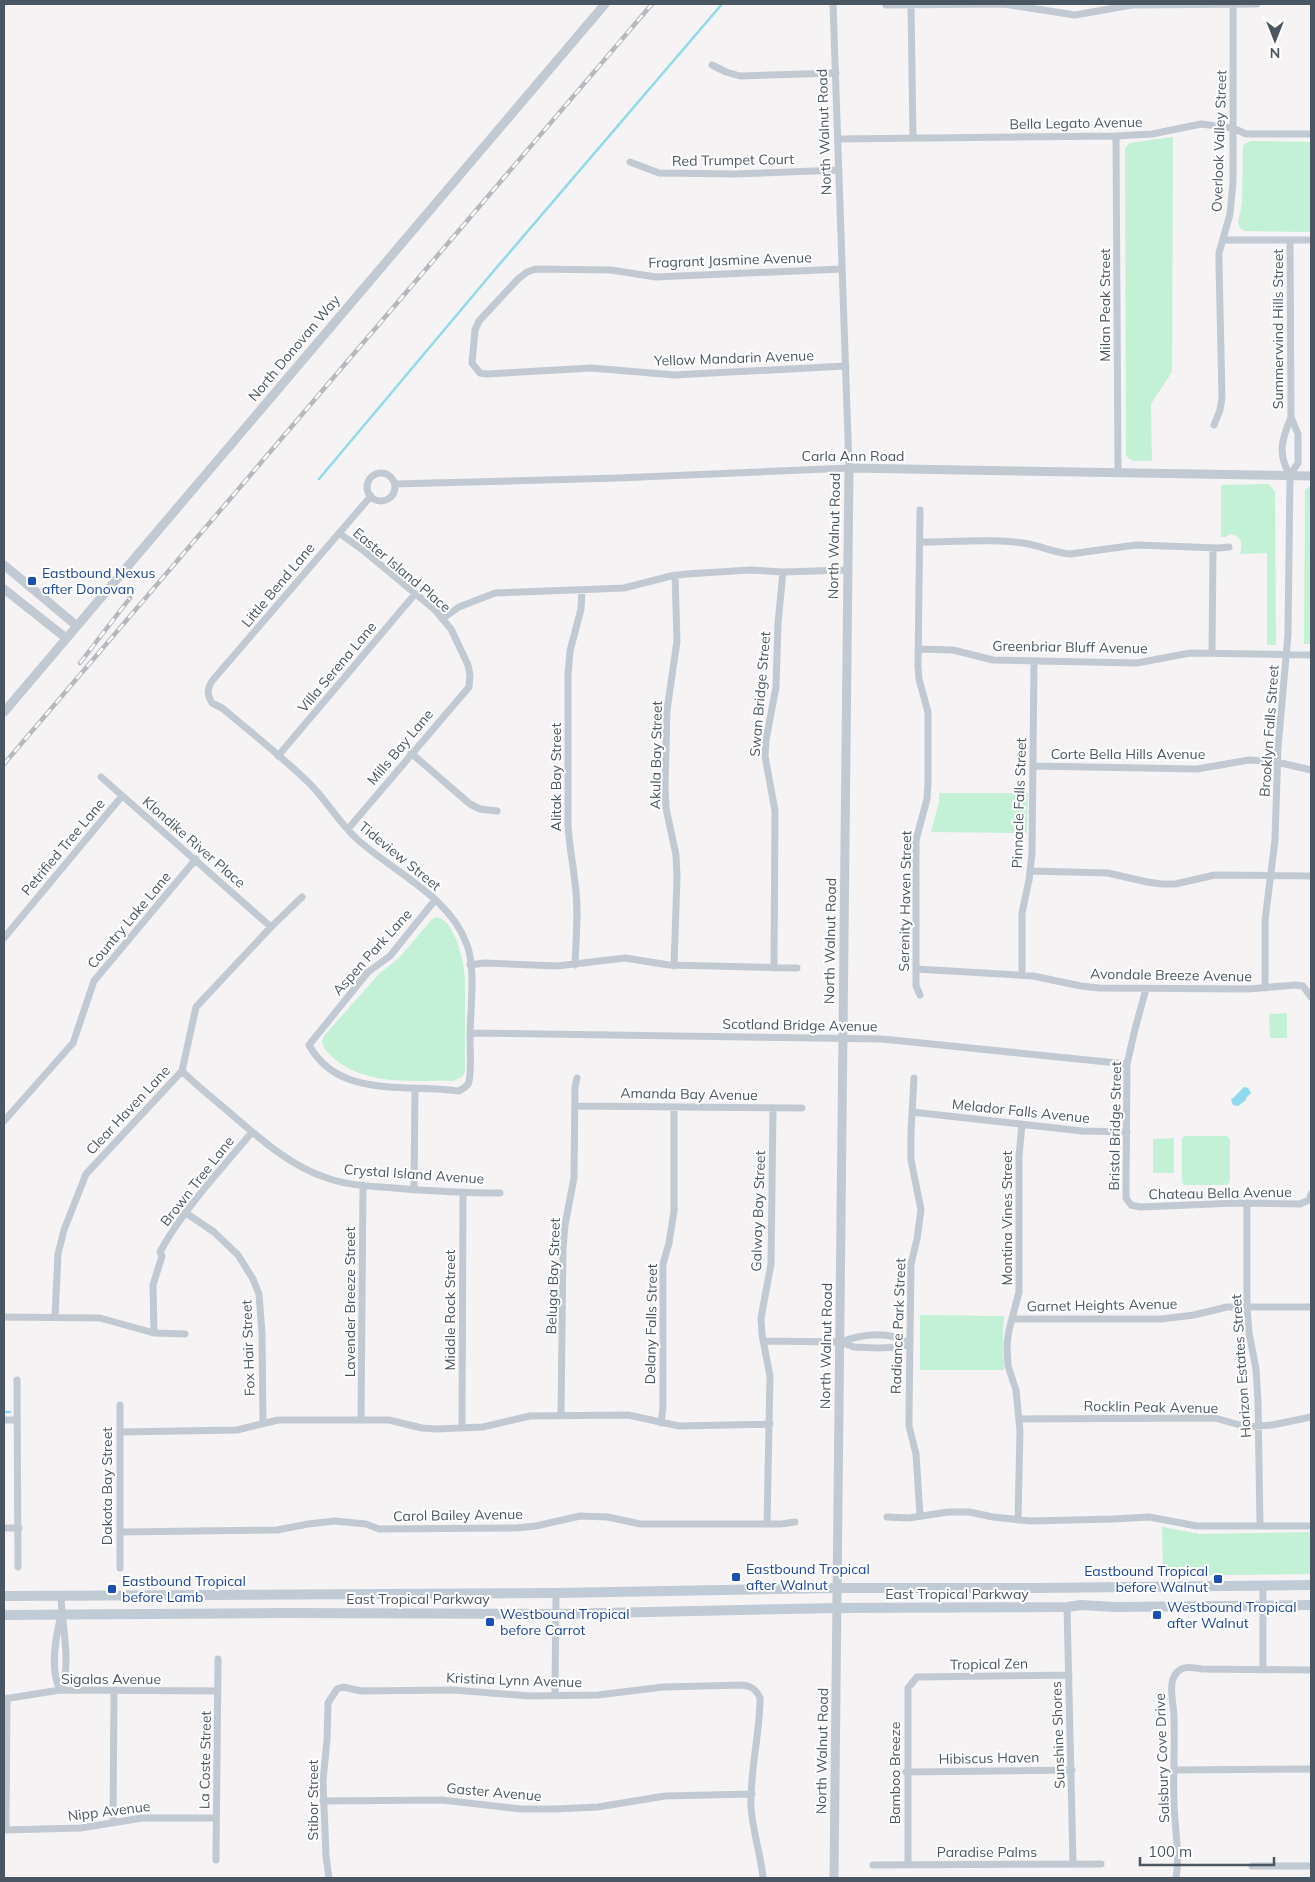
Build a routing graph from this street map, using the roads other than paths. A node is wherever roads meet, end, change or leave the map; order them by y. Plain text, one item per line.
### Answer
1 (605, 4) edge
2 (833, 4) edge
3 (1233, 4) edge
4 (1257, 4) edge
5 (886, 5) edge
6 (910, 5) edge
7 (712, 65) dead end
8 (836, 73) junction
9 (1233, 128) junction
10 (1311, 134) edge
11 (1116, 136) junction
12 (913, 138) junction
13 (838, 139) junction
14 (630, 162) dead end
15 (839, 170) junction
16 (1223, 240) junction
17 (1290, 240) junction
18 (1311, 240) edge
19 (842, 269) junction
20 (846, 366) junction
21 (475, 368) joint
22 (1291, 417) junction
23 (1214, 425) dead end
24 (849, 468) junction
25 (1118, 473) junction
26 (1290, 475) junction
27 (1311, 476) edge
28 (395, 484) junction
29 (371, 496) junction
30 (920, 510) dead end
31 (339, 533) junction
32 (920, 542) junction
33 (1229, 547) dead end
34 (1213, 548) junction
35 (4, 565) edge
36 (848, 570) junction
37 (783, 572) junction
38 (676, 575) junction
39 (4, 589) edge
40 (582, 590) junction
41 (416, 594) junction
42 (442, 619) junction
43 (76, 626) junction
44 (66, 638) junction
45 (918, 649) junction
46 (1212, 653) junction
47 (1287, 654) junction
48 (1311, 655) edge
49 (1034, 661) junction
50 (470, 680) joint
51 (208, 692) joint
52 (4, 712) edge
53 (411, 753) junction
54 (278, 756) junction
55 (1278, 762) junction
56 (1033, 766) junction
57 (1311, 770) edge
58 (101, 777) dead end
59 (122, 796) junction
60 (497, 811) dead end
61 (348, 829) junction
62 (196, 859) junction
63 (1030, 871) junction
64 (1270, 876) junction
65 (1311, 876) edge
66 (302, 897) dead end
67 (435, 900) junction
68 (271, 927) junction
69 (4, 938) edge
70 (575, 964) junction
71 (470, 965) junction
72 (674, 966) junction
73 (774, 968) junction
74 (798, 968) dead end
75 (916, 968) junction
76 (1022, 975) junction
77 (1265, 988) junction
78 (1146, 989) junction
79 (920, 995) dead end
80 (1311, 997) edge
81 (470, 1033) junction
82 (843, 1038) junction
83 (1128, 1064) junction
84 (182, 1071) junction
85 (577, 1078) dead end
86 (914, 1078) dead end
87 (415, 1088) junction
88 (575, 1106) junction
89 (674, 1107) junction
90 (773, 1108) junction
91 (802, 1108) dead end
92 (912, 1112) junction
93 (4, 1121) edge
94 (1022, 1124) junction
95 (252, 1132) junction
96 (1127, 1132) junction
97 (363, 1185) junction
98 (414, 1190) junction
99 (463, 1193) junction
100 (500, 1193) dead end
101 (1310, 1197) edge
102 (1247, 1203) junction
103 (1131, 1206) joint
104 (186, 1213) junction
105 (1248, 1306) junction
106 (1311, 1306) edge
107 (4, 1317) edge
108 (55, 1317) junction
109 (1012, 1319) junction
110 (154, 1333) junction
111 (185, 1334) dead end
112 (763, 1341) junction
113 (840, 1342) junction
114 (909, 1343) junction
115 (17, 1380) dead end
116 (120, 1405) dead end
117 (561, 1415) junction
118 (1311, 1416) edge
119 (1019, 1419) junction
120 (4, 1420) edge
121 (17, 1420) junction
122 (361, 1420) junction
123 (661, 1423) junction
124 (263, 1424) junction
125 (770, 1424) junction
126 (1259, 1426) junction
127 (462, 1428) junction
128 (120, 1432) junction
129 (920, 1516) junction
130 (887, 1517) dead end
131 (1018, 1520) junction
132 (795, 1522) dead end
133 (767, 1524) junction
134 (1260, 1526) junction
135 (1311, 1526) edge
136 (4, 1528) edge
137 (19, 1528) junction
138 (120, 1532) junction
139 (18, 1567) dead end
140 (120, 1568) dead end
141 (1311, 1584) edge
142 (1264, 1586) junction
143 (837, 1588) junction
144 (556, 1593) junction
145 (61, 1595) junction
146 (4, 1596) edge
147 (1311, 1605) edge
148 (1264, 1606) junction
149 (1066, 1607) junction
150 (837, 1608) junction
151 (61, 1614) junction
152 (556, 1614) junction
153 (4, 1615) edge
154 (218, 1659) dead end
155 (1264, 1670) junction
156 (1311, 1670) edge
157 (1069, 1675) junction
158 (912, 1682) joint
159 (60, 1690) junction
160 (114, 1691) junction
161 (218, 1691) junction
162 (334, 1693) joint
163 (555, 1696) junction
164 (5, 1699) edge
165 (1311, 1769) edge
166 (1072, 1770) junction
167 (1174, 1770) junction
168 (906, 1772) junction
169 (752, 1794) junction
170 (323, 1801) junction
171 (216, 1818) junction
172 (113, 1822) junction
173 (5, 1830) edge
174 (216, 1860) dead end
175 (1073, 1864) junction
176 (1100, 1864) dead end
177 (874, 1865) dead end
178 (908, 1865) junction
179 (1252, 1866) dead end
180 (1311, 1866) edge
181 (329, 1878) edge
182 (763, 1878) edge
183 (834, 1878) edge
184 (1176, 1878) edge

1 - 43 street, North Donovan Way
2 - 8 street, North Walnut Road
3 - 4 street
3 - 6 street
3 - 9 street, Overlook Valley Street
5 - 6 street
6 - 12 street
7 - 8 street
8 - 13 street, North Walnut Road
9 - 10 street, Bella Legato Avenue
9 - 11 street, Bella Legato Avenue
9 - 16 street, Overlook Valley Street
11 - 12 street, Bella Legato Avenue
11 - 25 street, Milan Peak Street
12 - 13 street, Bella Legato Avenue
13 - 15 street, North Walnut Road
14 - 15 street, Red Trumpet Court
15 - 19 street, North Walnut Road
16 - 17 street
16 - 23 street, Overlook Valley Street
17 - 18 street
17 - 22 street, Summerwind Hills Street
19 - 20 street, North Walnut Road
19 - 21 street, Fragrant Jasmine Avenue
20 - 21 street, Yellow Mandarin Avenue
20 - 24 street, North Walnut Road
22 - 26 street, Summerwind Hills Street
22 - 26 street, Summerwind Hills Street
24 - 25 street, Carla Ann Road
24 - 28 street, Carla Ann Road
24 - 36 street, North Walnut Road
25 - 26 street, Carla Ann Road
26 - 27 street, Carla Ann Road
26 - 47 street, Brooklyn Falls Street
28 - 29 street
28 - 29 street, Carla Ann Road
29 - 31 street, Little Bend Lane
30 - 32 street, Serenity Haven Street
31 - 41 street, Easter Island Place
31 - 51 street, Little Bend Lane
32 - 34 street
32 - 45 street, Serenity Haven Street
33 - 34 street
34 - 46 street
35 - 43 street
36 - 37 street
36 - 82 street, North Walnut Road
37 - 38 street
37 - 73 street, Swan Bridge Street
38 - 40 street
38 - 72 street, Akula Bay Street
39 - 44 street
40 - 42 street
40 - 70 street, Alitak Bay Street
41 - 42 street, Easter Island Place
41 - 54 street, Villa Serena Lane
42 - 50 street, Easter Island Place
43 - 44 street, North Donovan Way
44 - 52 street, North Donovan Way
45 - 49 street, Greenbriar Bluff Avenue
45 - 75 street, Serenity Haven Street
46 - 47 street, Greenbriar Bluff Avenue
46 - 49 street, Greenbriar Bluff Avenue
47 - 48 street, Greenbriar Bluff Avenue
47 - 55 street, Brooklyn Falls Street
49 - 56 street, Pinnacle Falls Street
50 - 53 street, Mills Bay Lane
51 - 54 street, Tideview Street
53 - 60 street
53 - 61 street, Mills Bay Lane
54 - 61 street, Tideview Street
55 - 56 street, Corte Bella Hills Avenue
55 - 57 street, Corte Bella Hills Avenue
55 - 64 street, Brooklyn Falls Street
56 - 63 street, Pinnacle Falls Street
58 - 59 street, Klondike River Place
59 - 62 street, Klondike River Place
59 - 69 street, Petrified Tree Lane
61 - 67 street, Tideview Street
62 - 68 street, Klondike River Place
62 - 93 street, Country Lake Lane
63 - 64 street
63 - 76 street, Pinnacle Falls Street
64 - 65 street
64 - 77 street, Brooklyn Falls Street
66 - 68 street, Clear Haven Lane
67 - 71 street, Tideview Street
67 - 87 street, Aspen Park Lane
68 - 84 street, Clear Haven Lane
70 - 71 street
70 - 72 street
71 - 81 street, Tideview Street
72 - 73 street
73 - 74 street
75 - 76 street, Avondale Breeze Avenue
75 - 79 street, Serenity Haven Street
76 - 78 street, Avondale Breeze Avenue
77 - 78 street, Avondale Breeze Avenue
77 - 80 street, Avondale Breeze Avenue
78 - 83 street, Bristol Bridge Street
81 - 82 street, Scotland Bridge Avenue
81 - 87 street, Tideview Street
82 - 83 street, Scotland Bridge Avenue
82 - 113 street, North Walnut Road
83 - 96 street, Bristol Bridge Street
84 - 95 street, Crystal Island Avenue
84 - 108 street, Clear Haven Lane
85 - 88 street, Beluga Bay Street
86 - 92 street, Radiance Park Street
87 - 98 street
88 - 89 street, Amanda Bay Avenue
88 - 117 street, Beluga Bay Street
89 - 90 street, Amanda Bay Avenue
89 - 123 street, Delany Falls Street
90 - 91 street, Amanda Bay Avenue
90 - 112 street, Galway Bay Street
92 - 94 street, Melador Falls Avenue
92 - 114 street, Radiance Park Street
94 - 96 street, Melador Falls Avenue
94 - 109 street, Montina Vines Street
95 - 97 street, Crystal Island Avenue
95 - 104 street, Brown Tree Lane
96 - 103 street, Bristol Bridge Street
97 - 98 street, Crystal Island Avenue
97 - 122 street, Lavender Breeze Street
98 - 99 street, Crystal Island Avenue
99 - 100 street, Crystal Island Avenue
99 - 127 street, Middle Rock Street
101 - 102 street, Chateau Bella Avenue
102 - 103 street, Chateau Bella Avenue
102 - 105 street, Horizon Estates Street
104 - 110 street, Brown Tree Lane
104 - 124 street, Fox Hair Street
105 - 106 street, Garnet Heights Avenue
105 - 109 street, Garnet Heights Avenue
105 - 126 street, Horizon Estates Street
107 - 108 street
108 - 110 street
109 - 119 street, Montina Vines Street
110 - 111 street
112 - 113 street
112 - 125 street, Galway Bay Street
113 - 114 street
113 - 114 street
113 - 143 street, North Walnut Road
114 - 129 street, Radiance Park Street
115 - 121 street
116 - 128 street, Dakota Bay Street
117 - 123 street
117 - 127 street
118 - 126 street, Rocklin Peak Avenue
119 - 126 street, Rocklin Peak Avenue
119 - 131 street, Montina Vines Street
120 - 121 street
121 - 137 street
122 - 124 street
122 - 127 street
123 - 125 street
124 - 128 street
125 - 133 street, Galway Bay Street
126 - 134 street, Horizon Estates Street
128 - 138 street, Dakota Bay Street
129 - 130 street
129 - 131 street
131 - 134 street
132 - 133 street, Carol Bailey Avenue
133 - 138 street, Carol Bailey Avenue
134 - 135 street
136 - 137 street
137 - 139 street
138 - 140 street, Dakota Bay Street
141 - 142 main road, East Tropical Parkway
142 - 143 main road, East Tropical Parkway
142 - 148 street
143 - 144 main road, East Tropical Parkway
143 - 150 street, North Walnut Road
144 - 145 main road, East Tropical Parkway
144 - 152 street
145 - 146 main road, East Tropical Parkway
145 - 151 street
147 - 148 main road, East Tropical Parkway
148 - 149 main road, East Tropical Parkway
148 - 155 street
149 - 150 main road, East Tropical Parkway
149 - 157 street, Sunshine Shores
150 - 152 main road, East Tropical Parkway
150 - 183 street, North Walnut Road
151 - 152 main road, East Tropical Parkway
151 - 153 main road, East Tropical Parkway
151 - 159 street
152 - 163 street
154 - 161 street, La Coste Street
155 - 156 street
155 - 167 street, Salsbury Cove Drive
157 - 158 street, Tropical Zen
157 - 166 street, Sunshine Shores
158 - 168 street, Bamboo Breeze
159 - 160 street, Sigalas Avenue
159 - 164 street, Sigalas Avenue
160 - 161 street, Sigalas Avenue
160 - 172 street
161 - 171 street, La Coste Street
162 - 163 street, Kristina Lynn Avenue
162 - 170 street, Stibor Street
163 - 169 street, Kristina Lynn Avenue
164 - 173 street
165 - 167 street
166 - 168 street, Hibiscus Haven
166 - 175 street, Sunshine Shores
167 - 184 street, Salsbury Cove Drive
168 - 178 street, Bamboo Breeze
169 - 170 street, Gaster Avenue
169 - 182 street
170 - 181 street, Stibor Street
171 - 172 street, Nipp Avenue
171 - 174 street, La Coste Street
172 - 173 street, Nipp Avenue
175 - 176 street, Paradise Palms
175 - 178 street, Paradise Palms
177 - 178 street, Paradise Palms
179 - 180 street

